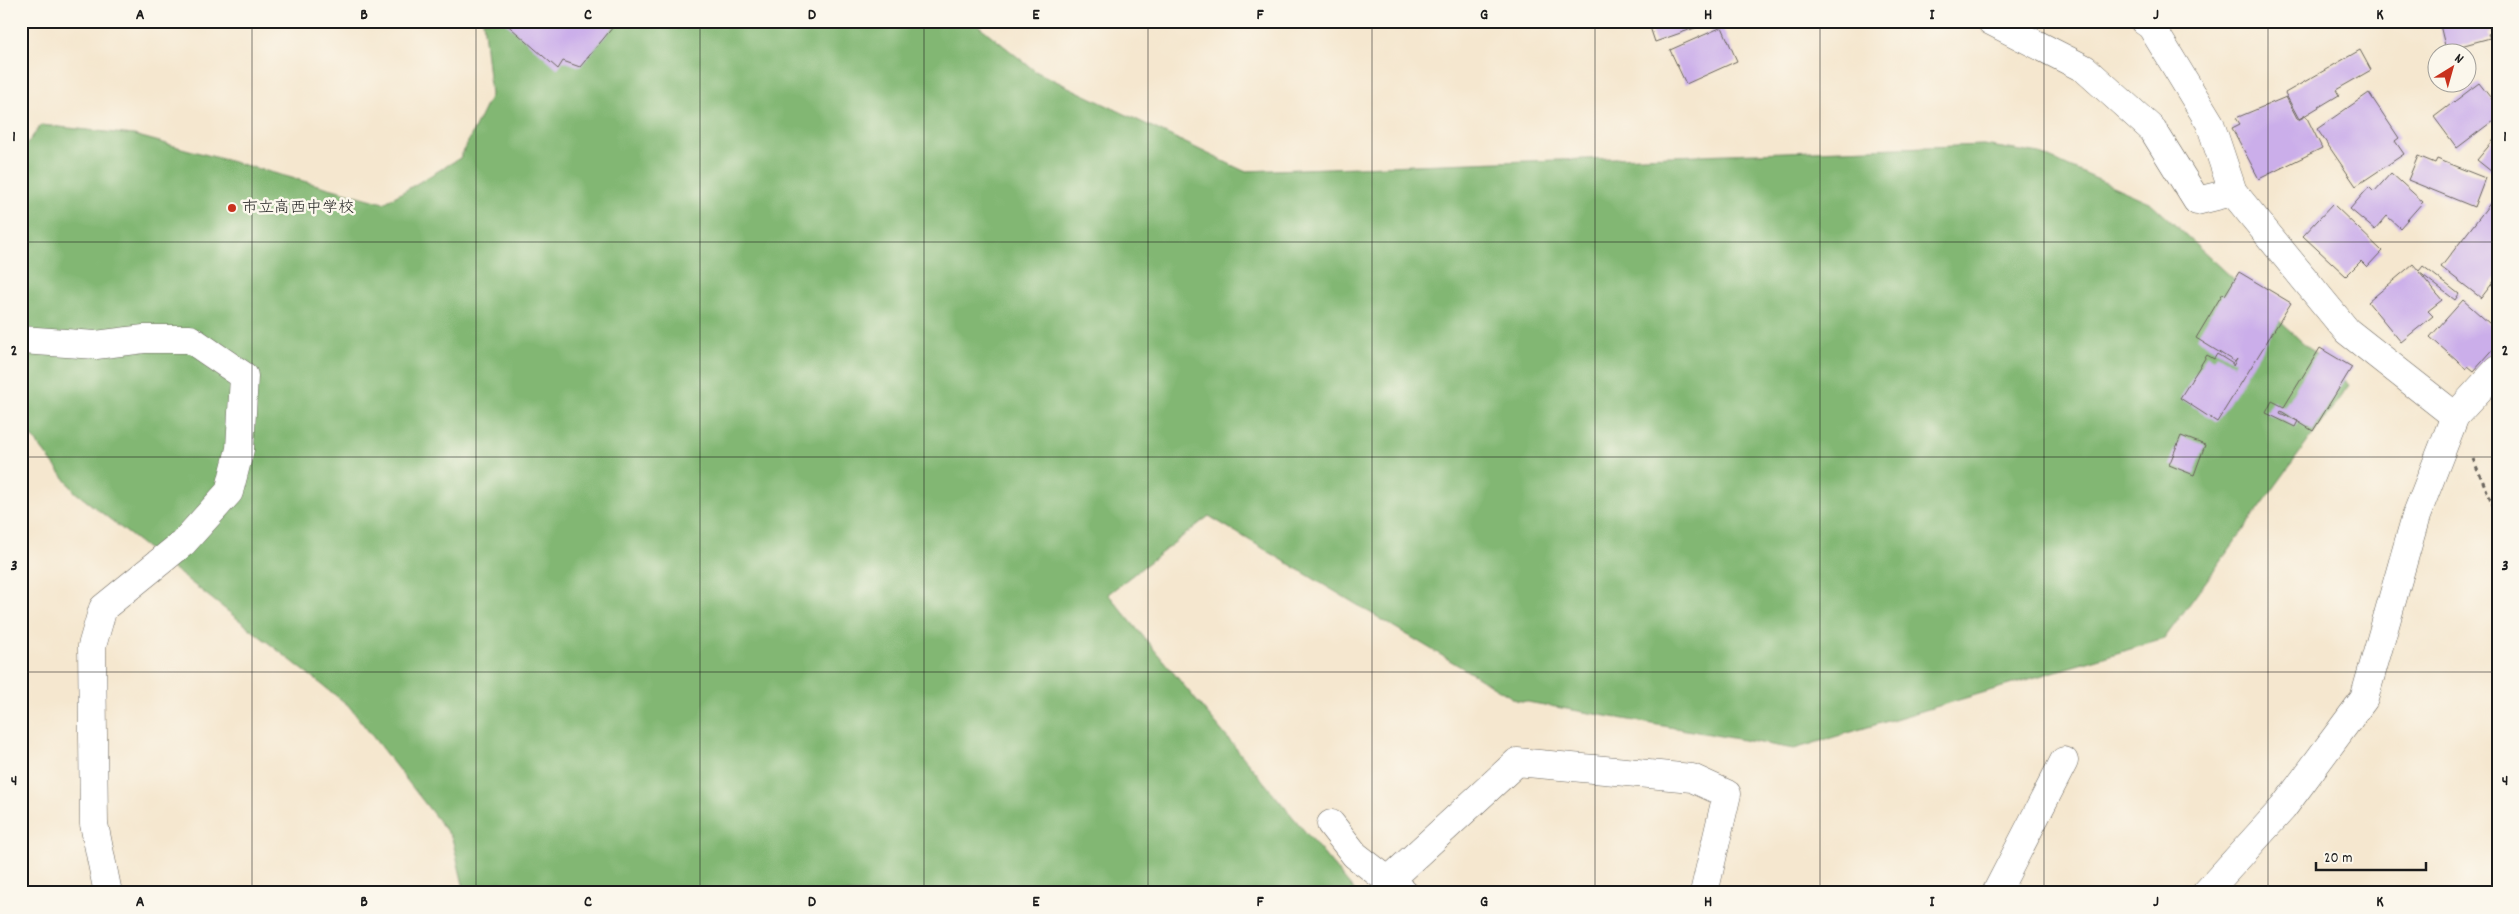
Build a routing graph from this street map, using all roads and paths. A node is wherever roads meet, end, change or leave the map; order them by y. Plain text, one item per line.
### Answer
1 (1991, 21) edge
2 (2152, 23) edge
3 (2232, 192) junction
4 (21, 340) edge
5 (2498, 369) edge
6 (2455, 416) junction
7 (2498, 516) edge
8 (2064, 761) dead end
9 (1331, 824) dead end
10 (1396, 887) edge
11 (108, 893) edge
12 (1704, 893) edge
13 (1996, 893) edge
14 (2206, 893) edge

1 - 3 street
2 - 3 street
3 - 6 street
4 - 11 street
5 - 6 street
6 - 7 path
6 - 14 street
8 - 13 street
9 - 10 street
10 - 12 street

